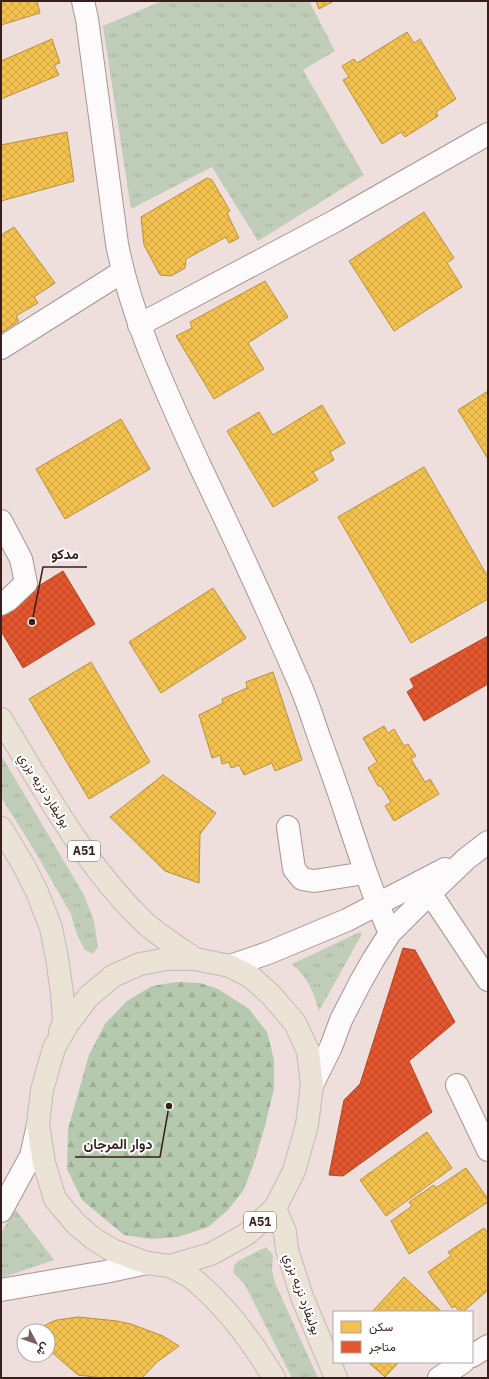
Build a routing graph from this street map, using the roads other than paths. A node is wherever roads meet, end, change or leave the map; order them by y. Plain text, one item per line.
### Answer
1 (83, 1) edge
2 (488, 134) edge
3 (122, 272) junction
4 (139, 325) junction
5 (1, 348) edge
6 (1, 521) edge
7 (1, 604) edge
8 (1, 718) edge
9 (288, 827) dead end
10 (1, 828) edge
11 (488, 842) edge
12 (466, 859) junction
13 (365, 873) junction
14 (430, 893) junction
15 (377, 905) junction
16 (390, 933) junction
17 (195, 959) junction
18 (230, 966) junction
19 (488, 980) edge
20 (54, 1048) junction
21 (312, 1085) junction
22 (457, 1085) dead end
23 (38, 1124) junction
24 (488, 1150) edge
25 (275, 1208) junction
26 (1, 1211) edge
27 (147, 1263) junction
28 (170, 1266) junction
29 (1, 1290) edge
30 (488, 1346) edge
31 (473, 1355) edge
32 (462, 1363) edge
33 (274, 1378) edge
34 (336, 1378) edge
35 (439, 1378) edge

1 - 3 street
2 - 4 street
3 - 4 street
3 - 5 street
4 - 13 street
6 - 7 street
8 - 17 highway, بوليفارد نزيه بزري / A51
9 - 13 street
10 - 20 highway, A51
11 - 12 street
12 - 14 street
12 - 15 street
13 - 15 street
14 - 16 street
14 - 19 street
15 - 16 street
15 - 18 street
16 - 21 street
17 - 18 highway, A51
17 - 20 highway, A51
18 - 21 highway, A51
20 - 23 highway, A51
21 - 25 highway, A51
22 - 24 street
23 - 26 street
23 - 27 highway, A51
25 - 28 highway, A51
25 - 34 highway, بوليفارد نزيه بزري / A51
27 - 28 highway, A51
27 - 29 street
28 - 33 highway, A51
30 - 31 street
32 - 35 street

